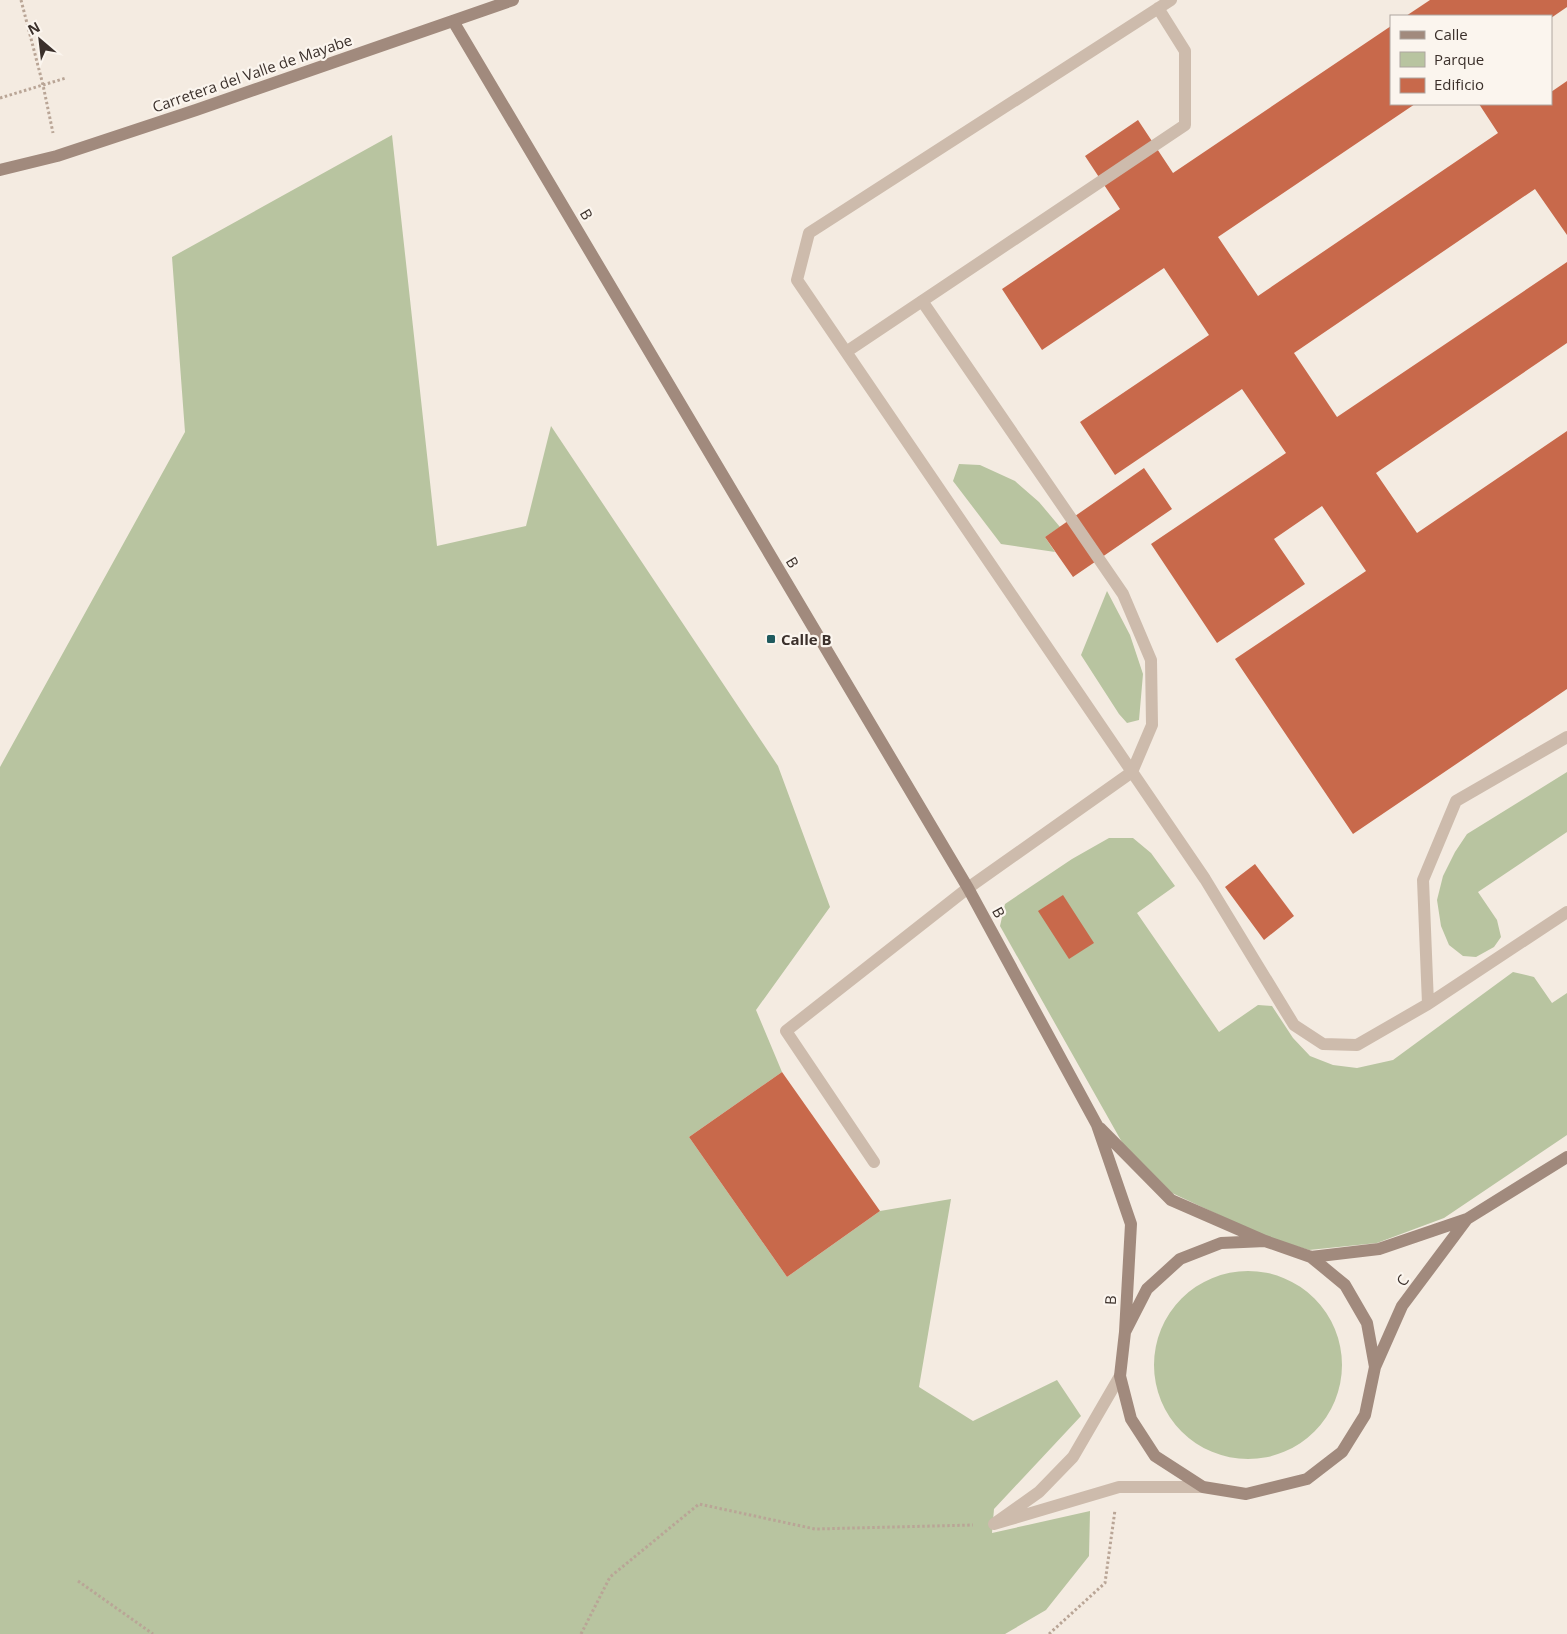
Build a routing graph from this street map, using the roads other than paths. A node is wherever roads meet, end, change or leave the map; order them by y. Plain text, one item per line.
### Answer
1 (513, 0) edge
2 (1172, 0) edge
3 (1158, 8) junction
4 (453, 21) junction
5 (0, 170) edge
6 (922, 301) junction
7 (846, 352) junction
8 (1567, 737) edge
9 (1132, 772) junction
10 (968, 888) junction
11 (1567, 912) edge
12 (1428, 1004) junction
13 (1097, 1125) junction
14 (1567, 1156) edge
15 (874, 1162) dead end
16 (1467, 1219) junction
17 (1265, 1241) junction
18 (1311, 1257) junction
19 (1125, 1332) junction
20 (1375, 1366) junction
21 (1120, 1376) junction
22 (1203, 1487) junction

1 - 4 street, Carretera del Valle de Mayabe
2 - 3 street
3 - 6 street
3 - 7 street
4 - 5 street, Carretera del Valle de Mayabe
4 - 10 street, B
6 - 7 street
6 - 9 street
7 - 9 street
8 - 12 street
9 - 10 street
9 - 12 street
10 - 13 street, B
10 - 15 street
11 - 12 street
13 - 17 street, B
13 - 19 street, B
14 - 16 street, C
16 - 18 street, C
16 - 20 street, C
17 - 18 street, B
17 - 19 street
18 - 20 street
19 - 21 street, B
20 - 22 street
21 - 22 street
21 - 22 street

